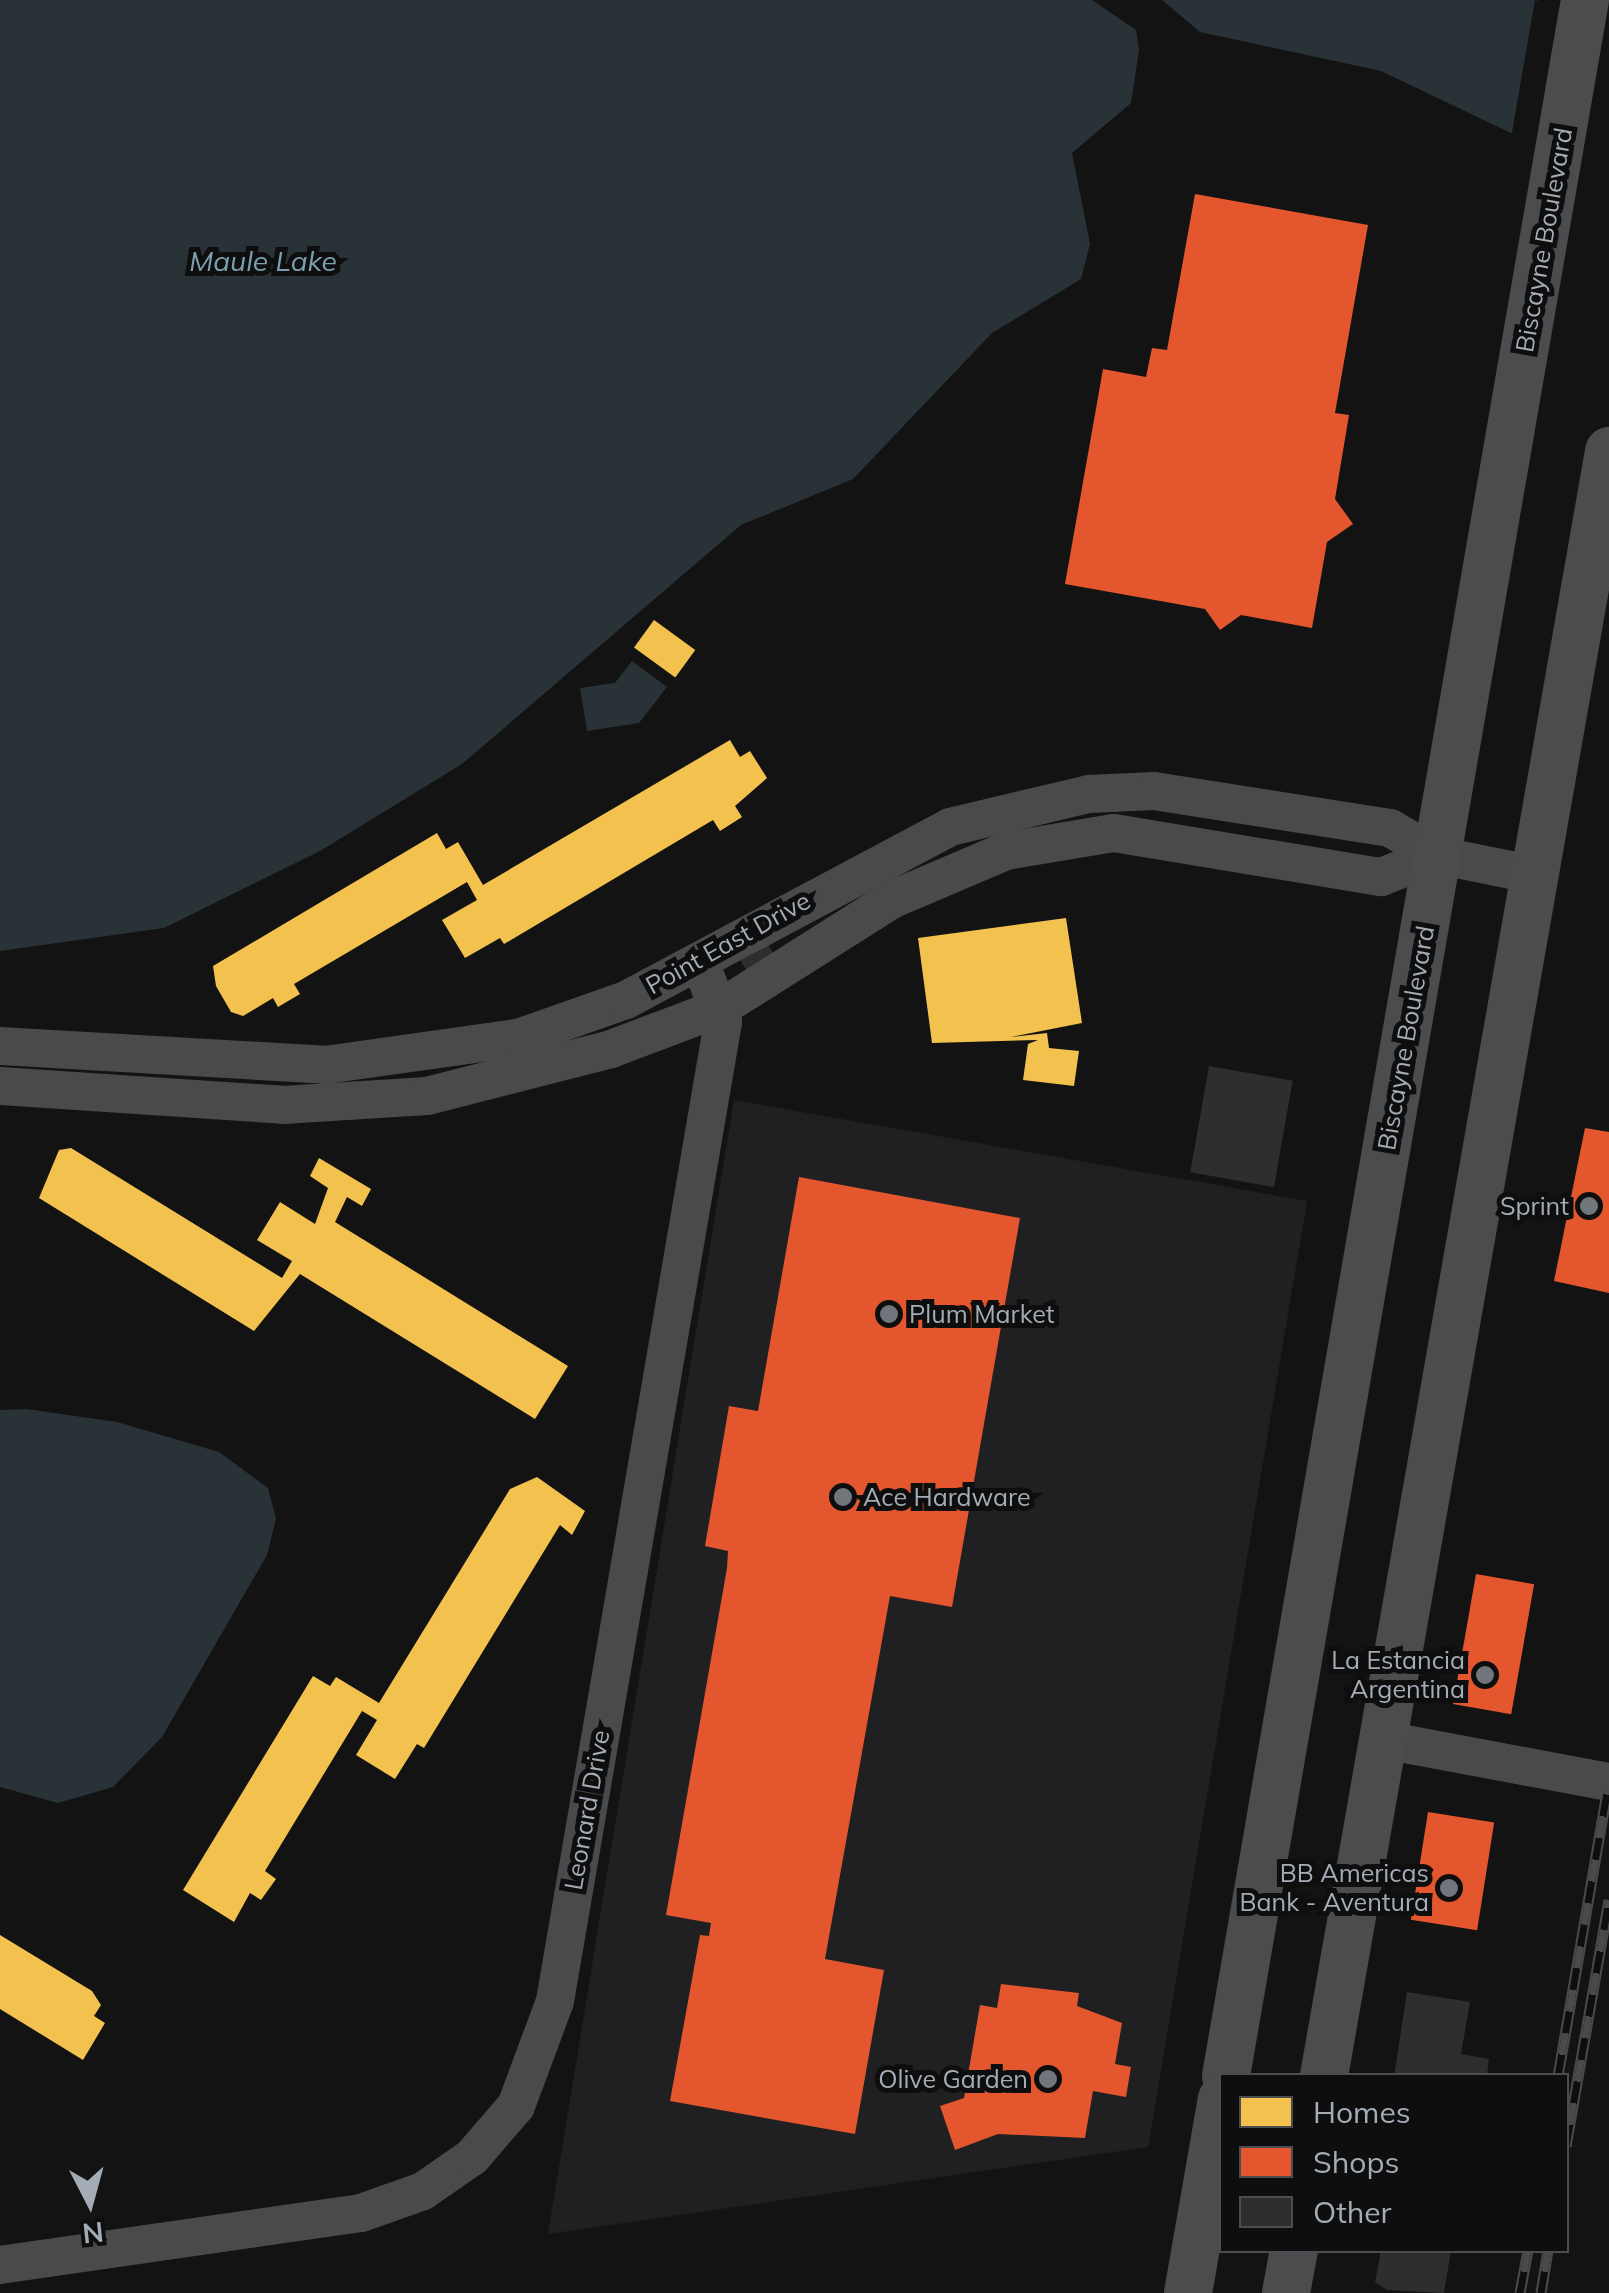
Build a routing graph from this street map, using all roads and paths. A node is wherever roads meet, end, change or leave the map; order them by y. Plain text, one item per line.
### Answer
1 (1585, 0) edge
2 (1609, 451) edge
3 (1438, 855) junction
4 (1535, 874) junction
5 (700, 962) junction
6 (722, 1007) junction
7 (0, 1046) edge
8 (0, 1086) edge
9 (1384, 1740) junction
10 (1609, 1782) edge
11 (1227, 2073) edge
12 (1325, 2073) edge
13 (1219, 2132) edge
14 (1210, 2231) edge
15 (1293, 2253) edge
16 (0, 2265) edge
17 (1188, 2293) edge
18 (1286, 2293) edge

1 - 3 main road, Biscayne Boulevard
2 - 4 main road
3 - 4 street, Point East Drive
3 - 5 street, Point East Drive
3 - 6 street, Point East Drive
3 - 11 main road, Biscayne Boulevard
4 - 9 main road
5 - 6 street
5 - 7 street, Point East Drive
6 - 8 street, Point East Drive
6 - 16 street, Leonard Drive
9 - 10 street
9 - 12 main road
13 - 14 main road
14 - 17 main road
15 - 18 main road

